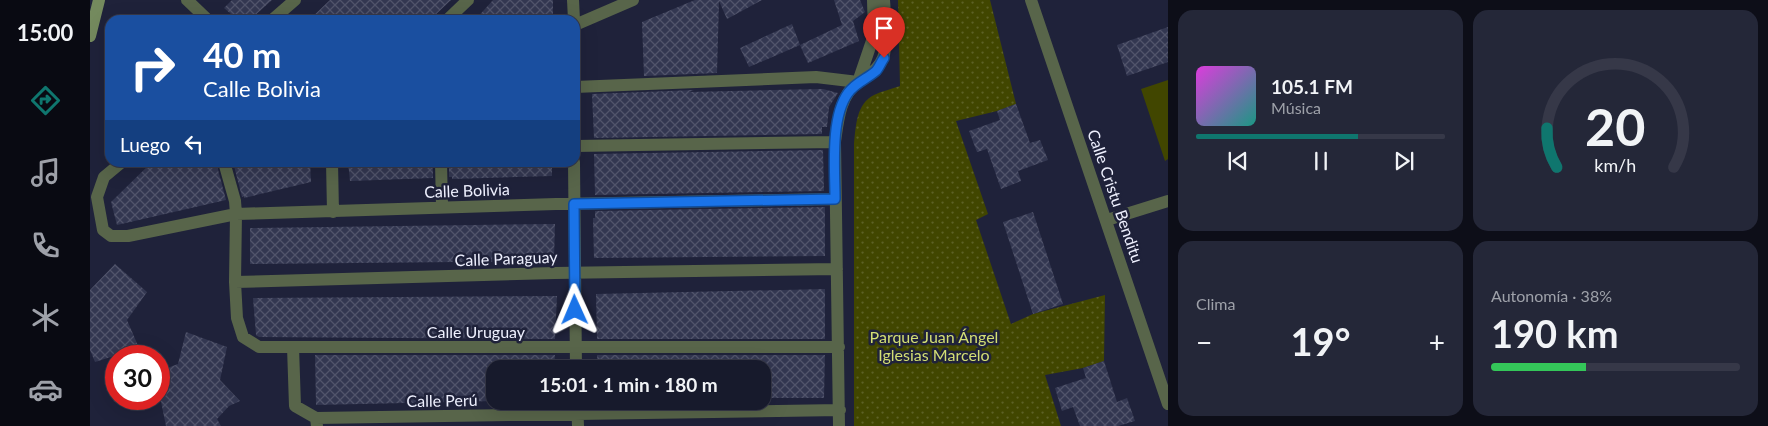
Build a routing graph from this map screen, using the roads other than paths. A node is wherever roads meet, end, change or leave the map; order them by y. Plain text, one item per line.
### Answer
1 (99, 0) edge
2 (186, 0) edge
3 (295, 0) edge
4 (468, 0) edge
5 (573, 0) edge
6 (633, 0) edge
7 (873, 0) edge
8 (884, 0) edge
9 (1031, 0) edge
10 (202, 15) edge
11 (278, 15) edge
12 (452, 15) edge
13 (574, 15) edge
14 (580, 23) edge
15 (90, 36) edge
16 (858, 82) junction
17 (580, 87) edge
18 (835, 142) junction
19 (580, 146) edge
20 (116, 167) edge
21 (225, 167) edge
22 (332, 167) edge
23 (441, 167) edge
24 (574, 167) edge
25 (835, 199) junction
26 (1168, 201) edge
27 (574, 204) junction
28 (442, 207) junction
29 (333, 212) junction
30 (236, 214) junction
31 (1107, 220) junction
32 (837, 269) junction
33 (575, 273) junction
34 (235, 282) junction
35 (293, 347) junction
36 (575, 347) junction
37 (838, 347) junction
38 (576, 360) edge
39 (1168, 404) edge
40 (840, 410) junction
41 (578, 420) edge
42 (317, 422) edge
43 (839, 426) edge

1 - 15 main road
2 - 10 street
3 - 11 street
4 - 12 street
5 - 13 street
6 - 14 street
7 - 16 street
8 - 16 street
9 - 31 street, Calle Cristu Benditu
16 - 17 street
16 - 18 street
18 - 19 street
18 - 25 street
20 - 30 street, Calle Bolivia
21 - 30 street, Calle Uruguay
22 - 29 street
23 - 28 street
24 - 27 street
25 - 27 street, Calle Bolivia
25 - 32 street
26 - 31 street
27 - 28 street, Calle Bolivia
27 - 33 street
28 - 29 street, Calle Bolivia
29 - 30 street, Calle Bolivia
30 - 34 street, Calle Uruguay
31 - 39 street, Calle Cristu Benditu
32 - 33 street, Calle Paraguay
32 - 37 street
33 - 34 street, Calle Paraguay
33 - 36 street
34 - 35 street, Calle Uruguay
35 - 36 street, Calle Uruguay
35 - 42 street
36 - 37 street, Calle Uruguay
36 - 38 street
37 - 40 street
40 - 41 street, Calle Perú
40 - 43 street
41 - 42 street, Calle Perú

